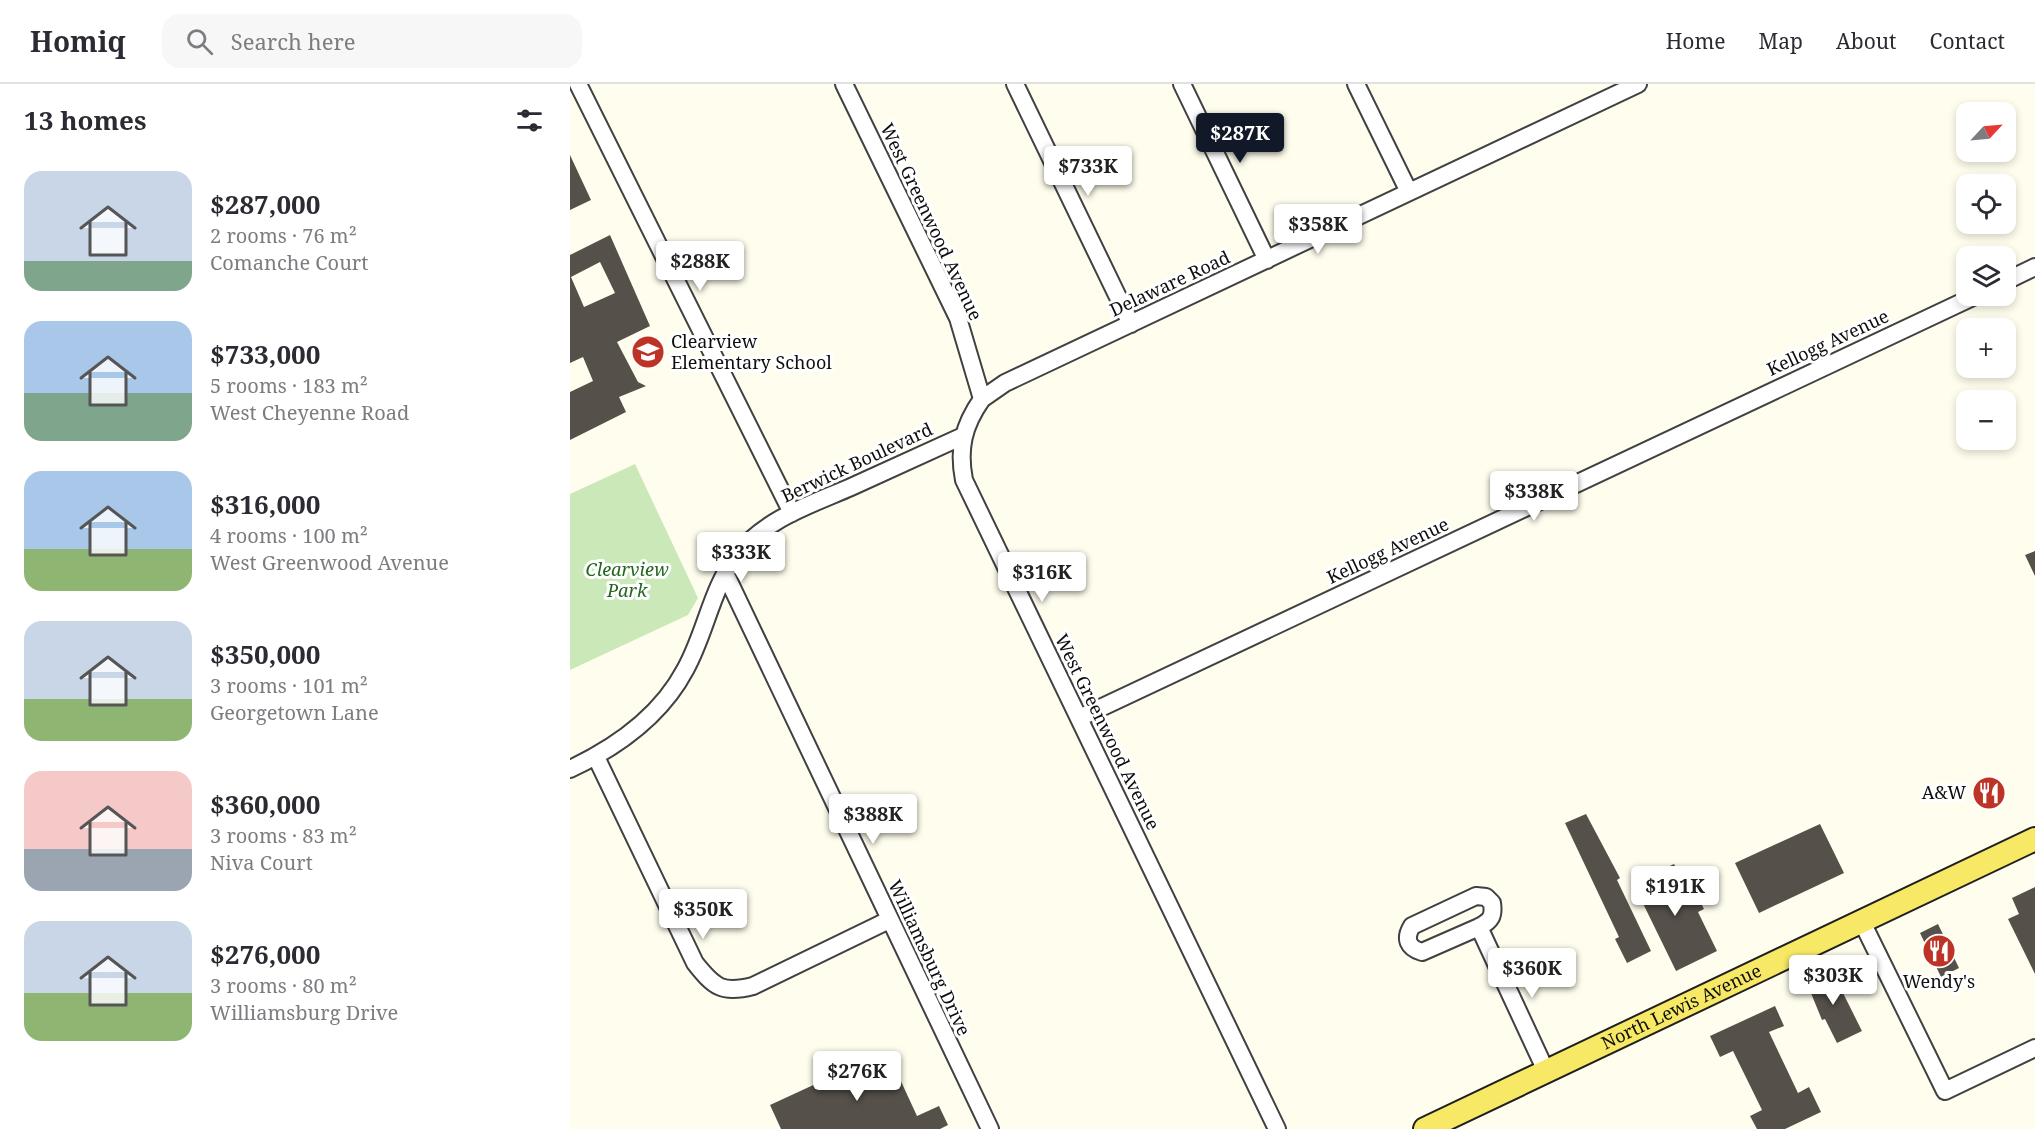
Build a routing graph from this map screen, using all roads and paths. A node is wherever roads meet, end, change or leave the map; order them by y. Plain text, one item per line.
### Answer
1 (578, 84) edge
2 (844, 84) edge
3 (1014, 84) edge
4 (1182, 84) edge
5 (1356, 84) edge
6 (1638, 84) edge
7 (1409, 192) junction
8 (1267, 260) junction
9 (2035, 267) edge
10 (2016, 276) edge
11 (1956, 305) edge
12 (1131, 324) junction
13 (982, 399) junction
14 (963, 436) junction
15 (792, 513) junction
16 (726, 575) junction
17 (1079, 718) junction
18 (596, 757) junction
19 (570, 769) edge
20 (2035, 839) edge
21 (889, 920) junction
22 (1862, 922) junction
23 (1479, 927) junction
24 (2035, 1048) edge
25 (1546, 1071) junction
26 (990, 1129) edge
27 (1277, 1129) edge
28 (1425, 1129) edge

1 - 15 street
2 - 13 street, West Greenwood Avenue
3 - 12 street
4 - 8 street
5 - 7 street
6 - 7 street, Delaware Road
7 - 8 street, Delaware Road
8 - 12 street, Delaware Road
9 - 10 street
11 - 17 street, Kellogg Avenue
12 - 13 street, Delaware Road
13 - 14 street, West Greenwood Avenue
14 - 15 street, Berwick Boulevard
14 - 17 street, West Greenwood Avenue
15 - 16 street, Berwick Boulevard
16 - 18 street, Berwick Boulevard
16 - 21 street, Williamsburg Drive
17 - 27 street, West Greenwood Avenue
18 - 19 street, Berwick Boulevard
18 - 21 street
20 - 22 main road, North Lewis Avenue
21 - 26 street, Williamsburg Drive
22 - 24 street
22 - 25 main road, North Lewis Avenue
23 - 23 street
23 - 25 street
25 - 28 main road, North Lewis Avenue

